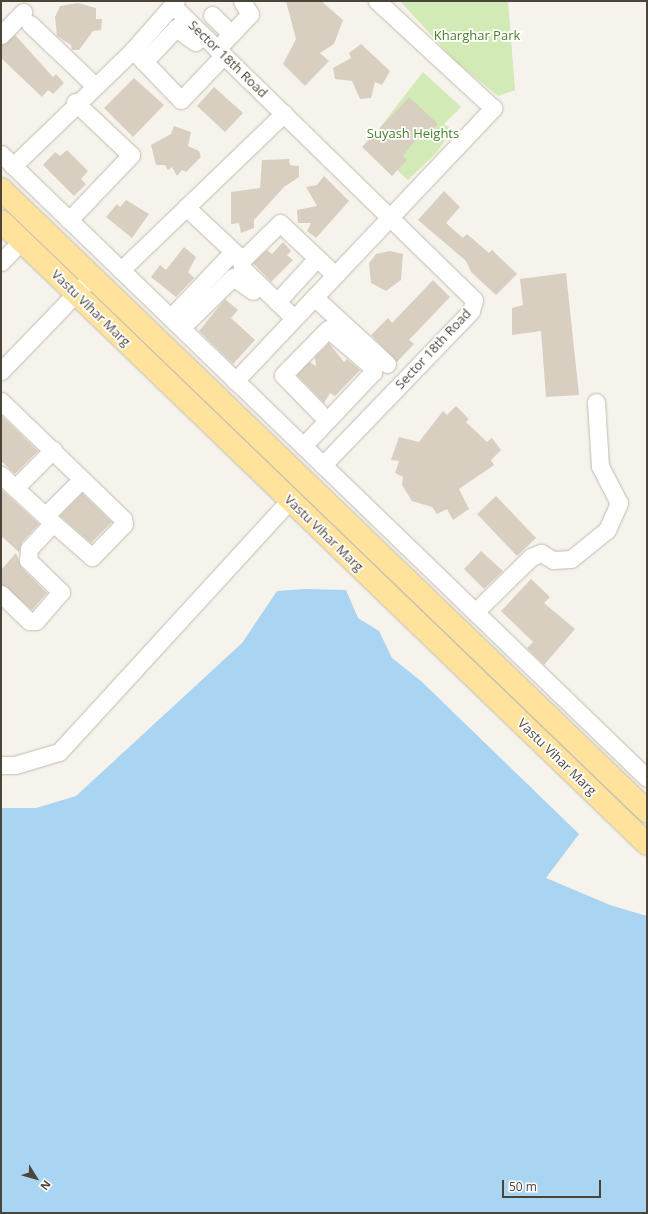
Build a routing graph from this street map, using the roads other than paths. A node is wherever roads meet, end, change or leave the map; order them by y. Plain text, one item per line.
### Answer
1 (242, 1) edge
2 (377, 1) edge
3 (174, 3) edge
4 (212, 15) dead end
5 (231, 34) junction
6 (1, 35) edge
7 (132, 50) junction
8 (219, 56) junction
9 (144, 62) junction
10 (94, 85) junction
11 (75, 102) junction
12 (284, 113) junction
13 (7, 160) edge
14 (1, 190) edge
15 (182, 211) junction
16 (391, 216) junction
17 (69, 220) junction
18 (9, 235) edge
19 (317, 258) junction
20 (1, 262) edge
21 (121, 270) junction
22 (335, 275) junction
23 (92, 277) junction
24 (75, 293) junction
25 (314, 297) junction
26 (277, 302) junction
27 (291, 321) junction
28 (177, 322) junction
29 (388, 364) dead end
30 (1, 371) edge
31 (235, 380) junction
32 (596, 402) dead end
33 (2, 403) edge
34 (320, 413) dead end
35 (303, 446) junction
36 (53, 450) junction
37 (323, 465) junction
38 (82, 479) junction
39 (6, 484) edge
40 (290, 500) junction
41 (49, 520) junction
42 (1, 597) edge
43 (475, 612) junction
44 (1, 765) edge
45 (647, 778) edge
46 (647, 810) edge
47 (647, 844) edge

1 - 5 street
2 - 16 street
3 - 7 street
3 - 8 street, Sector 18th Road
4 - 5 street
5 - 8 street
6 - 10 street
7 - 9 street
7 - 10 street
8 - 9 street
8 - 9 street
8 - 12 street, Sector 18th Road
10 - 11 street
11 - 13 street
11 - 17 street
12 - 15 street
12 - 16 street, Sector 18th Road
13 - 17 street
14 - 23 main road, Vastu Vihar Marg
15 - 21 street
15 - 28 street
16 - 22 street
16 - 37 street, Sector 18th Road
17 - 21 street
18 - 20 street
18 - 24 main road, Vastu Vihar Marg
19 - 22 street
19 - 26 street
19 - 26 street
21 - 28 street
22 - 25 street
23 - 24 street
23 - 46 main road, Vastu Vihar Marg
24 - 30 street
24 - 40 main road, Vastu Vihar Marg
25 - 27 street
25 - 29 street
26 - 27 street
27 - 28 street
27 - 31 street
28 - 31 street
31 - 35 street
32 - 43 street
33 - 36 street
34 - 35 street
35 - 37 street
36 - 38 street
36 - 39 street
37 - 43 street
38 - 41 street
38 - 41 street
39 - 41 street
40 - 44 street
40 - 47 main road, Vastu Vihar Marg
41 - 42 street
43 - 45 street

